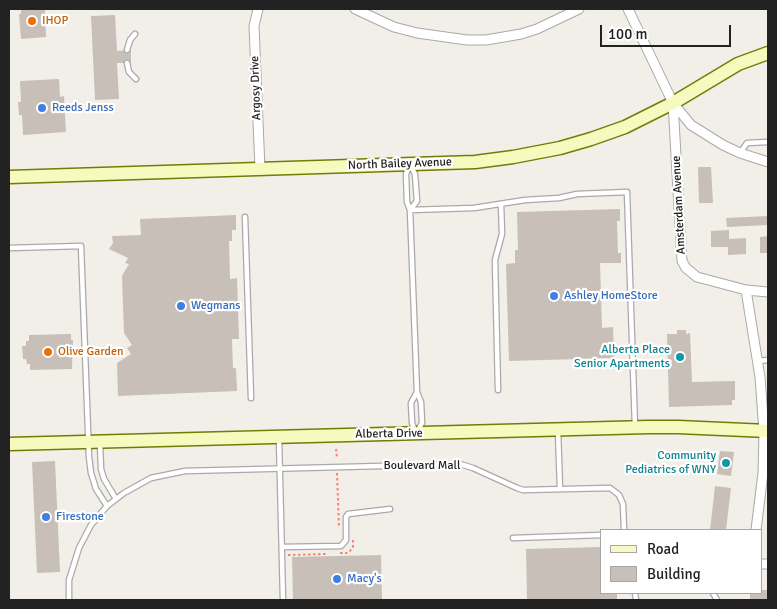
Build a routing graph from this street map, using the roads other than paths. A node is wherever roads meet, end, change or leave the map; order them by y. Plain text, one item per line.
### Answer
1 (258, 9) edge
2 (355, 9) edge
3 (579, 9) edge
4 (628, 9) edge
5 (135, 34) dead end
6 (127, 50) dead end
7 (768, 52) edge
8 (128, 63) dead end
9 (136, 79) dead end
10 (673, 103) junction
11 (768, 142) edge
12 (740, 153) junction
13 (768, 162) edge
14 (410, 164) junction
15 (260, 169) junction
16 (9, 177) edge
17 (501, 204) junction
18 (410, 210) junction
19 (245, 217) dead end
20 (9, 248) edge
21 (746, 290) junction
22 (768, 292) edge
23 (768, 360) edge
24 (758, 362) junction
25 (498, 390) dead end
26 (417, 392) junction
27 (251, 398) dead end
28 (635, 427) junction
29 (558, 430) junction
30 (766, 432) edge
31 (416, 433) junction
32 (279, 437) junction
33 (95, 441) junction
34 (9, 444) edge
35 (280, 468) junction
36 (560, 489) junction
37 (116, 499) junction
38 (107, 506) junction
39 (390, 509) dead end
40 (624, 529) edge
41 (756, 529) edge
42 (600, 536) edge
43 (513, 538) dead end
44 (282, 547) junction
45 (69, 600) edge
46 (283, 600) edge

1 - 15 street, Argosy Drive
2 - 3 street
4 - 10 street
5 - 6 lane
7 - 10 street, North Bailey Avenue
8 - 9 lane
10 - 12 street
10 - 14 street, North Bailey Avenue
10 - 21 street, Amsterdam Avenue
11 - 12 lane
12 - 13 street
14 - 15 street, North Bailey Avenue
14 - 18 lane
14 - 18 lane
15 - 16 street, North Bailey Avenue
17 - 18 lane
17 - 25 lane
17 - 28 lane
18 - 26 lane
19 - 27 lane
20 - 33 lane
21 - 22 street, Amsterdam Avenue
21 - 24 street
23 - 24 lane
24 - 30 street
26 - 31 lane
26 - 31 lane
28 - 29 street, Alberta Drive
28 - 30 street, Alberta Drive
29 - 31 street, Alberta Drive
29 - 36 lane
30 - 41 street
31 - 32 street, Alberta Drive
32 - 33 street, Alberta Drive
32 - 35 lane
33 - 34 street, Alberta Drive
33 - 37 lane
33 - 38 lane
35 - 36 lane, Boulevard Mall
35 - 37 lane, Boulevard Mall
35 - 44 lane
36 - 40 lane, Boulevard Mall
37 - 38 lane, Boulevard Mall
38 - 45 lane, Boulevard Mall
39 - 44 lane
42 - 43 lane
44 - 46 lane

